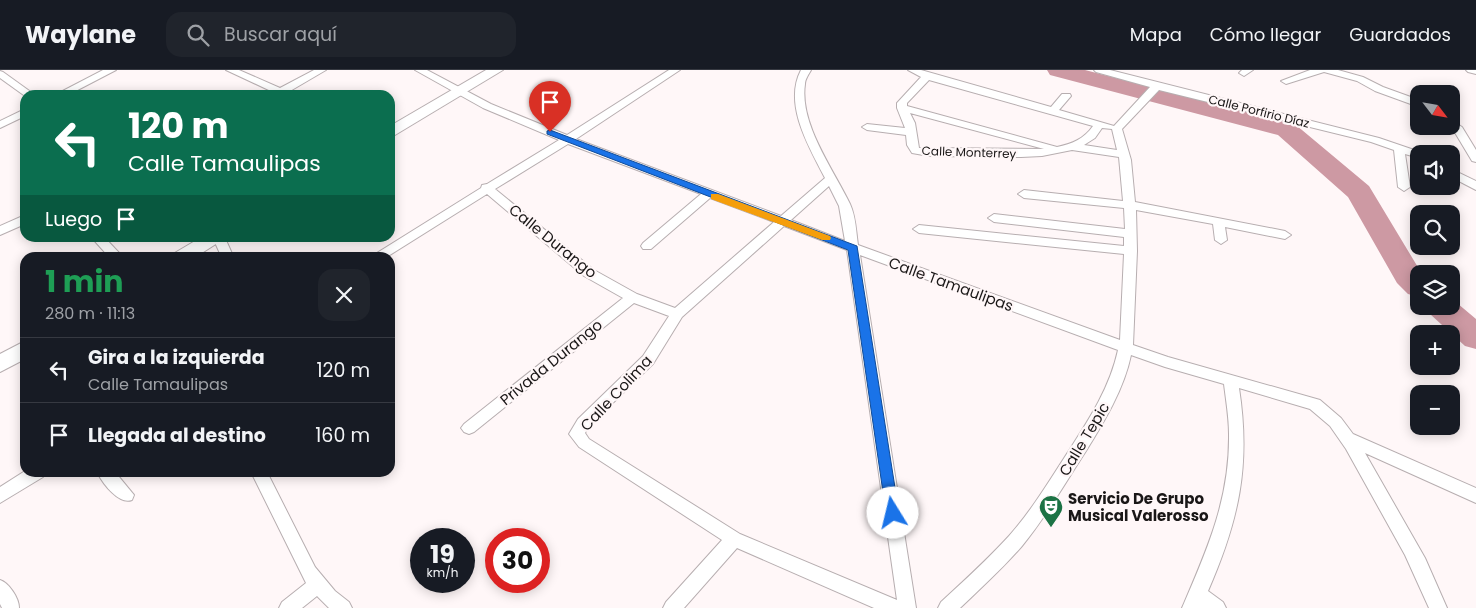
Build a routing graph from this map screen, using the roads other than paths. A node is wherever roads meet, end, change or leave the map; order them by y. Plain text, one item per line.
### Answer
1 (111, 70) edge
2 (232, 70) edge
3 (321, 70) edge
4 (420, 70) edge
5 (496, 70) edge
6 (676, 70) edge
7 (806, 70) edge
8 (913, 70) edge
9 (1122, 70) edge
10 (1320, 70) edge
11 (1327, 70) edge
12 (1472, 70) edge
13 (1104, 72) edge
14 (1476, 72) edge
15 (0, 74) edge
16 (1357, 74) edge
17 (927, 76) junction
18 (1286, 81) dead end
19 (5, 83) edge
20 (1156, 86) junction
21 (20, 90) edge
22 (70, 90) edge
23 (272, 90) edge
24 (284, 90) edge
25 (458, 92) junction
26 (1066, 96) dead end
27 (1410, 101) edge
28 (902, 108) junction
29 (1053, 111) junction
30 (20, 115) edge
31 (1099, 124) junction
32 (0, 125) edge
33 (867, 127) dead end
34 (395, 129) edge
35 (1116, 129) junction
36 (911, 132) junction
37 (1460, 132) edge
38 (566, 139) junction
39 (1073, 147) junction
40 (1399, 147) junction
41 (1060, 150) junction
42 (1410, 151) edge
43 (1123, 154) junction
44 (1476, 159) edge
45 (1460, 177) edge
46 (832, 178) junction
47 (1476, 186) edge
48 (486, 187) junction
49 (1404, 187) dead end
50 (708, 194) junction
51 (1024, 194) dead end
52 (1130, 205) junction
53 (994, 218) dead end
54 (20, 221) edge
55 (1218, 221) junction
56 (782, 222) junction
57 (920, 229) dead end
58 (0, 231) edge
59 (1131, 234) junction
60 (1284, 235) dead end
61 (1221, 240) dead end
62 (102, 242) edge
63 (206, 242) edge
64 (647, 246) dead end
65 (853, 248) junction
66 (1131, 250) junction
67 (112, 252) edge
68 (189, 252) edge
69 (384, 252) edge
70 (632, 297) junction
71 (677, 314) junction
72 (1127, 349) junction
73 (20, 352) edge
74 (0, 364) edge
75 (1231, 381) junction
76 (469, 428) dead end
77 (1348, 438) junction
78 (29, 477) edge
79 (110, 477) edge
80 (261, 477) edge
81 (126, 495) dead end
82 (0, 496) edge
83 (1476, 496) edge
84 (734, 539) junction
85 (318, 585) junction
86 (0, 588) edge
87 (1194, 601) edge
88 (11, 606) dead end
89 (288, 608) edge
90 (343, 608) edge
91 (672, 608) edge
92 (894, 608) edge
93 (907, 608) edge
94 (946, 608) edge
95 (1217, 608) edge
96 (1438, 608) edge

1 - 22 street
2 - 23 street
3 - 24 street
4 - 25 street, Calle Tamaulipas
5 - 25 main road
6 - 38 street
7 - 46 street
8 - 17 street
9 - 13 street
10 - 18 street
11 - 16 street
12 - 14 street
13 - 20 street, Calle Porfirio Díaz
15 - 19 street
16 - 27 street
17 - 28 street
17 - 29 street
19 - 21 street
20 - 35 street
20 - 40 street, Calle Porfirio Díaz
25 - 34 main road
25 - 38 street, Calle Tamaulipas
26 - 29 street
28 - 36 street, Calle Monterrey
28 - 41 street
29 - 31 street
30 - 32 street
31 - 35 street
31 - 39 street, Calle Monterrey
33 - 36 street
35 - 43 street, Calle Tepic
36 - 41 street, Calle Monterrey
37 - 44 street
38 - 48 street
38 - 50 street, Calle Tamaulipas
39 - 41 street, Calle Monterrey
39 - 43 street
40 - 42 street, Calle Porfirio Díaz
40 - 49 street
43 - 52 street, Calle Tepic
45 - 47 street
46 - 56 street, Calle Colima
46 - 65 street
48 - 69 street
48 - 70 street, Calle Durango
50 - 56 street, Calle Tamaulipas
50 - 64 street
51 - 52 street
52 - 55 street
52 - 59 street, Calle Tepic
53 - 59 street
54 - 58 street
55 - 60 street
55 - 61 street
56 - 65 street, Calle Tamaulipas
56 - 71 street, Calle Colima
57 - 66 street
59 - 66 street, Calle Tepic
62 - 67 street
63 - 68 main road
65 - 72 street, Calle Tamaulipas
65 - 93 street
66 - 72 street, Calle Tepic
70 - 71 street, Calle Durango
70 - 76 street, Privada Durango
71 - 84 street, Calle Colima
72 - 75 street, Calle Tamaulipas
72 - 94 street, Calle Tepic
73 - 74 main road
75 - 77 street, Calle Tamaulipas
75 - 87 street
77 - 83 street, Calle Tamaulipas
77 - 96 street
78 - 82 street
79 - 81 street
80 - 85 street
84 - 91 street
84 - 92 street
85 - 89 street
85 - 90 street
86 - 88 street
87 - 95 street

